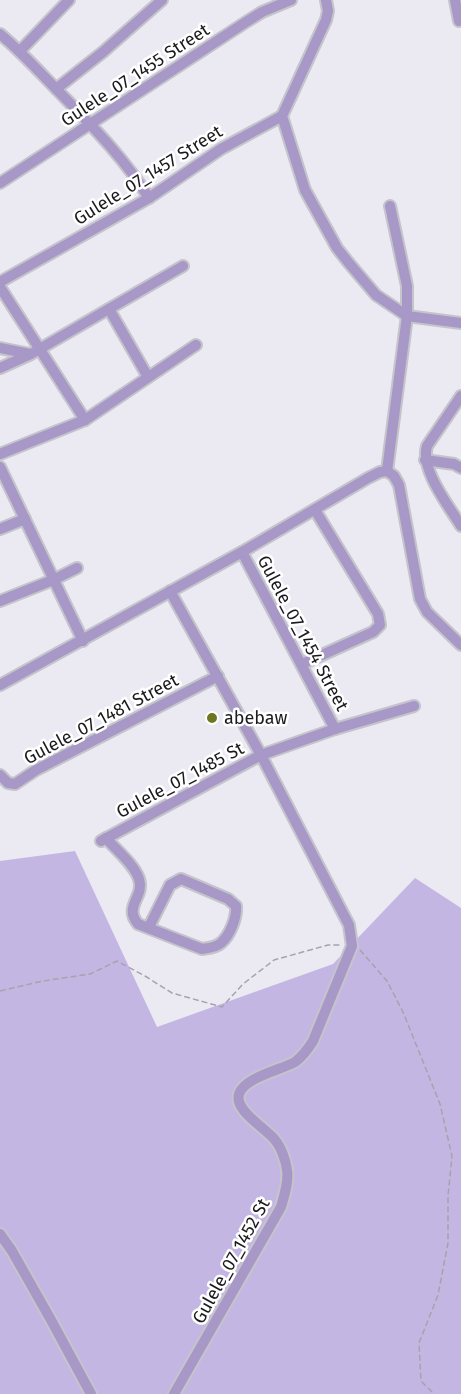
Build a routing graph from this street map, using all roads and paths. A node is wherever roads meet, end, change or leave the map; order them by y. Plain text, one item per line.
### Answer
1 (69, 0) edge
2 (162, 0) edge
3 (291, 0) edge
4 (326, 0) edge
5 (455, 0) edge
6 (459, 21) dead end
7 (0, 34) edge
8 (20, 51) junction
9 (56, 89) junction
10 (282, 116) junction
11 (90, 124) junction
12 (0, 183) edge
13 (149, 198) junction
14 (390, 206) dead end
15 (183, 266) dead end
16 (0, 282) edge
17 (0, 286) edge
18 (109, 309) junction
19 (407, 316) junction
20 (461, 323) edge
21 (196, 345) dead end
22 (0, 348) edge
23 (35, 351) junction
24 (0, 368) edge
25 (148, 377) junction
26 (461, 396) edge
27 (85, 420) junction
28 (0, 454) edge
29 (425, 460) junction
30 (0, 467) edge
31 (461, 468) edge
32 (387, 471) junction
33 (315, 510) junction
34 (25, 519) junction
35 (461, 526) edge
36 (0, 529) edge
37 (242, 552) junction
38 (77, 568) dead end
39 (54, 580) junction
40 (171, 591) junction
41 (0, 601) edge
42 (82, 641) junction
43 (461, 645) edge
44 (302, 664) junction
45 (218, 676) junction
46 (0, 685) edge
47 (414, 706) dead end
48 (335, 729) junction
49 (261, 755) junction
50 (0, 775) edge
51 (149, 927) junction
52 (352, 946) junction
53 (0, 991) edge
54 (0, 1234) edge
55 (91, 1394) edge
56 (174, 1394) edge
57 (434, 1394) edge

1 - 8 street
2 - 9 street
3 - 11 street, Gulele_07_1455 Street
4 - 10 street
5 - 6 street
7 - 8 street
8 - 9 street
9 - 11 street
10 - 13 street, Gulele_07_1457 Street
10 - 19 street
11 - 12 street, Gulele_07_1455 Street
11 - 13 street
13 - 16 street, Gulele_07_1457 Street
14 - 19 street
15 - 18 street
17 - 23 street
18 - 23 street
18 - 25 street
19 - 20 street
19 - 32 street
21 - 25 street
22 - 23 street
23 - 24 street
23 - 27 street
25 - 27 street
26 - 29 street
27 - 28 street
29 - 31 street
29 - 35 street
30 - 34 street
32 - 33 street
32 - 43 street
33 - 37 street
33 - 44 street
34 - 36 street
34 - 39 street
37 - 40 street
37 - 44 street, Gulele_07_1454 Street
38 - 39 street
39 - 41 street
39 - 42 street
40 - 42 street
40 - 45 street
42 - 46 street
44 - 48 street, Gulele_07_1454 Street
45 - 49 street
45 - 50 street, Gulele_07_1481 Street
47 - 48 street, Gulele_07_1485 St
48 - 49 street, Gulele_07_1485 St
49 - 51 street, Gulele_07_1485 St
49 - 52 street
51 - 51 street
52 - 53 path
52 - 56 street, Gulele_07_1452 St
52 - 57 path
54 - 55 street

